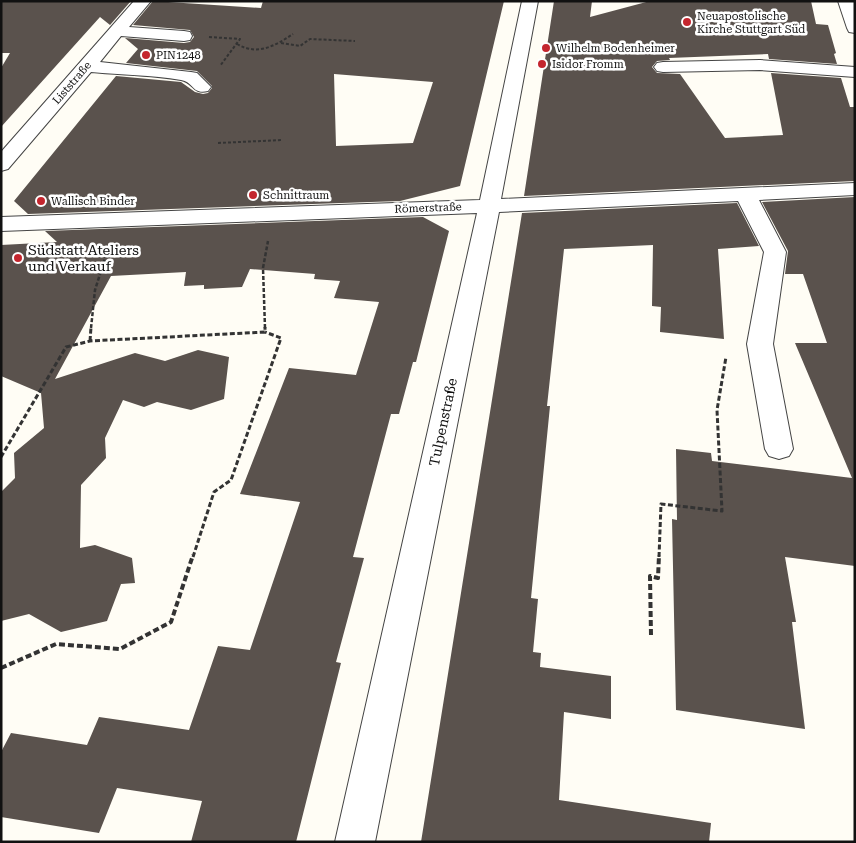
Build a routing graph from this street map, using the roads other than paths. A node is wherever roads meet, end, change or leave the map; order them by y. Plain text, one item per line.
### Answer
1 (143, 1) edge
2 (530, 1) edge
3 (846, 1) edge
4 (855, 28) edge
5 (117, 31) junction
6 (184, 36) road end
7 (86, 66) junction
8 (663, 67) dead end
9 (855, 72) edge
10 (202, 87) dead end
11 (1, 164) edge
12 (855, 189) edge
13 (745, 194) junction
14 (489, 206) junction
15 (1, 224) edge
16 (779, 449) dead end
17 (355, 842) edge

1 - 5 street, Liststraße
2 - 14 street, Tulpenstraße
3 - 4 street
5 - 6 street
5 - 7 street, Liststraße
7 - 10 street
7 - 11 street, Liststraße
8 - 9 street
12 - 13 street, Römerstraße
13 - 14 street, Römerstraße
13 - 16 street
14 - 15 street, Römerstraße
14 - 17 street, Tulpenstraße

